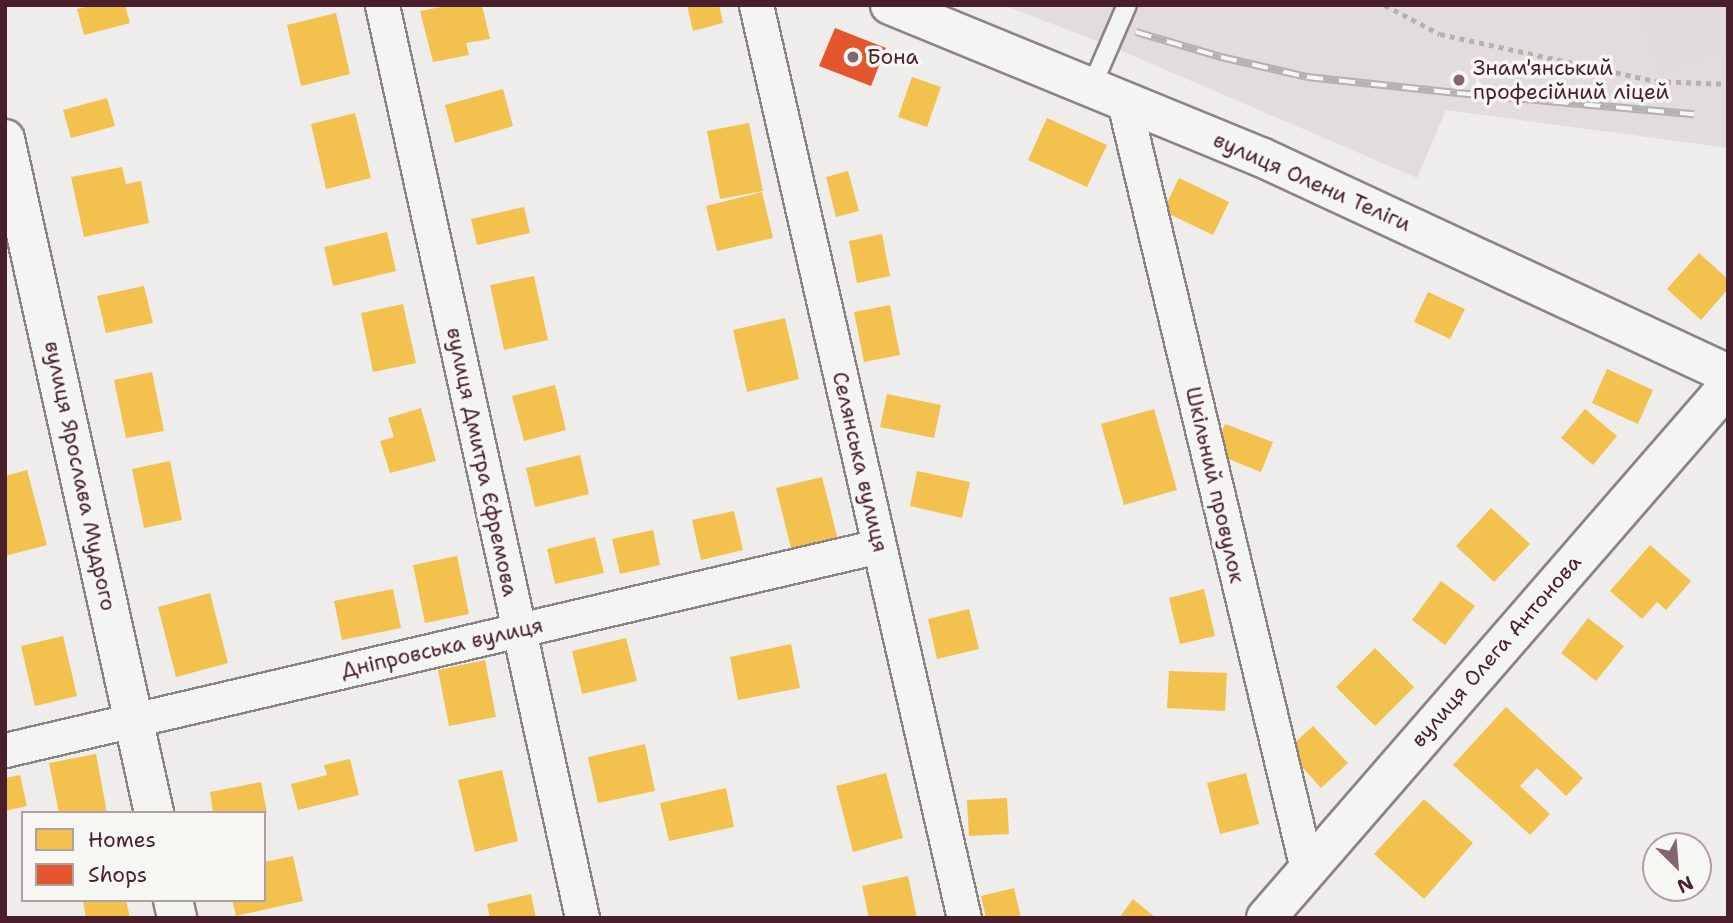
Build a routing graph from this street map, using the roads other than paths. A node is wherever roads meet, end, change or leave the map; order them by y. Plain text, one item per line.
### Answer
1 (382, 5) edge
2 (756, 5) edge
3 (890, 5) edge
4 (1126, 5) edge
5 (1107, 95) junction
6 (5, 139) edge
7 (1728, 374) edge
8 (1728, 386) edge
9 (879, 546) junction
10 (518, 629) junction
11 (134, 722) junction
12 (5, 750) edge
13 (154, 811) edge
14 (1307, 869) junction
15 (582, 918) edge
16 (964, 918) edge
17 (1266, 918) edge

1 - 10 street, вулиця Дмитра Єфремова
2 - 9 street, Селянська вулиця
3 - 5 street, вулиця Олени Теліги
4 - 5 lane
5 - 7 street, вулиця Олени Теліги
5 - 14 street, Шкільний провулок
6 - 11 street, вулиця Ярослава Мудрого
8 - 14 street, вулиця Олега Антонова
9 - 10 street, Дніпровська вулиця
9 - 16 street, Селянська вулиця
10 - 11 street, Дніпровська вулиця
10 - 15 street, вулиця Дмитра Єфремова
11 - 12 street, Дніпровська вулиця
11 - 13 street, вулиця Ярослава Мудрого
14 - 17 street, вулиця Олега Антонова

